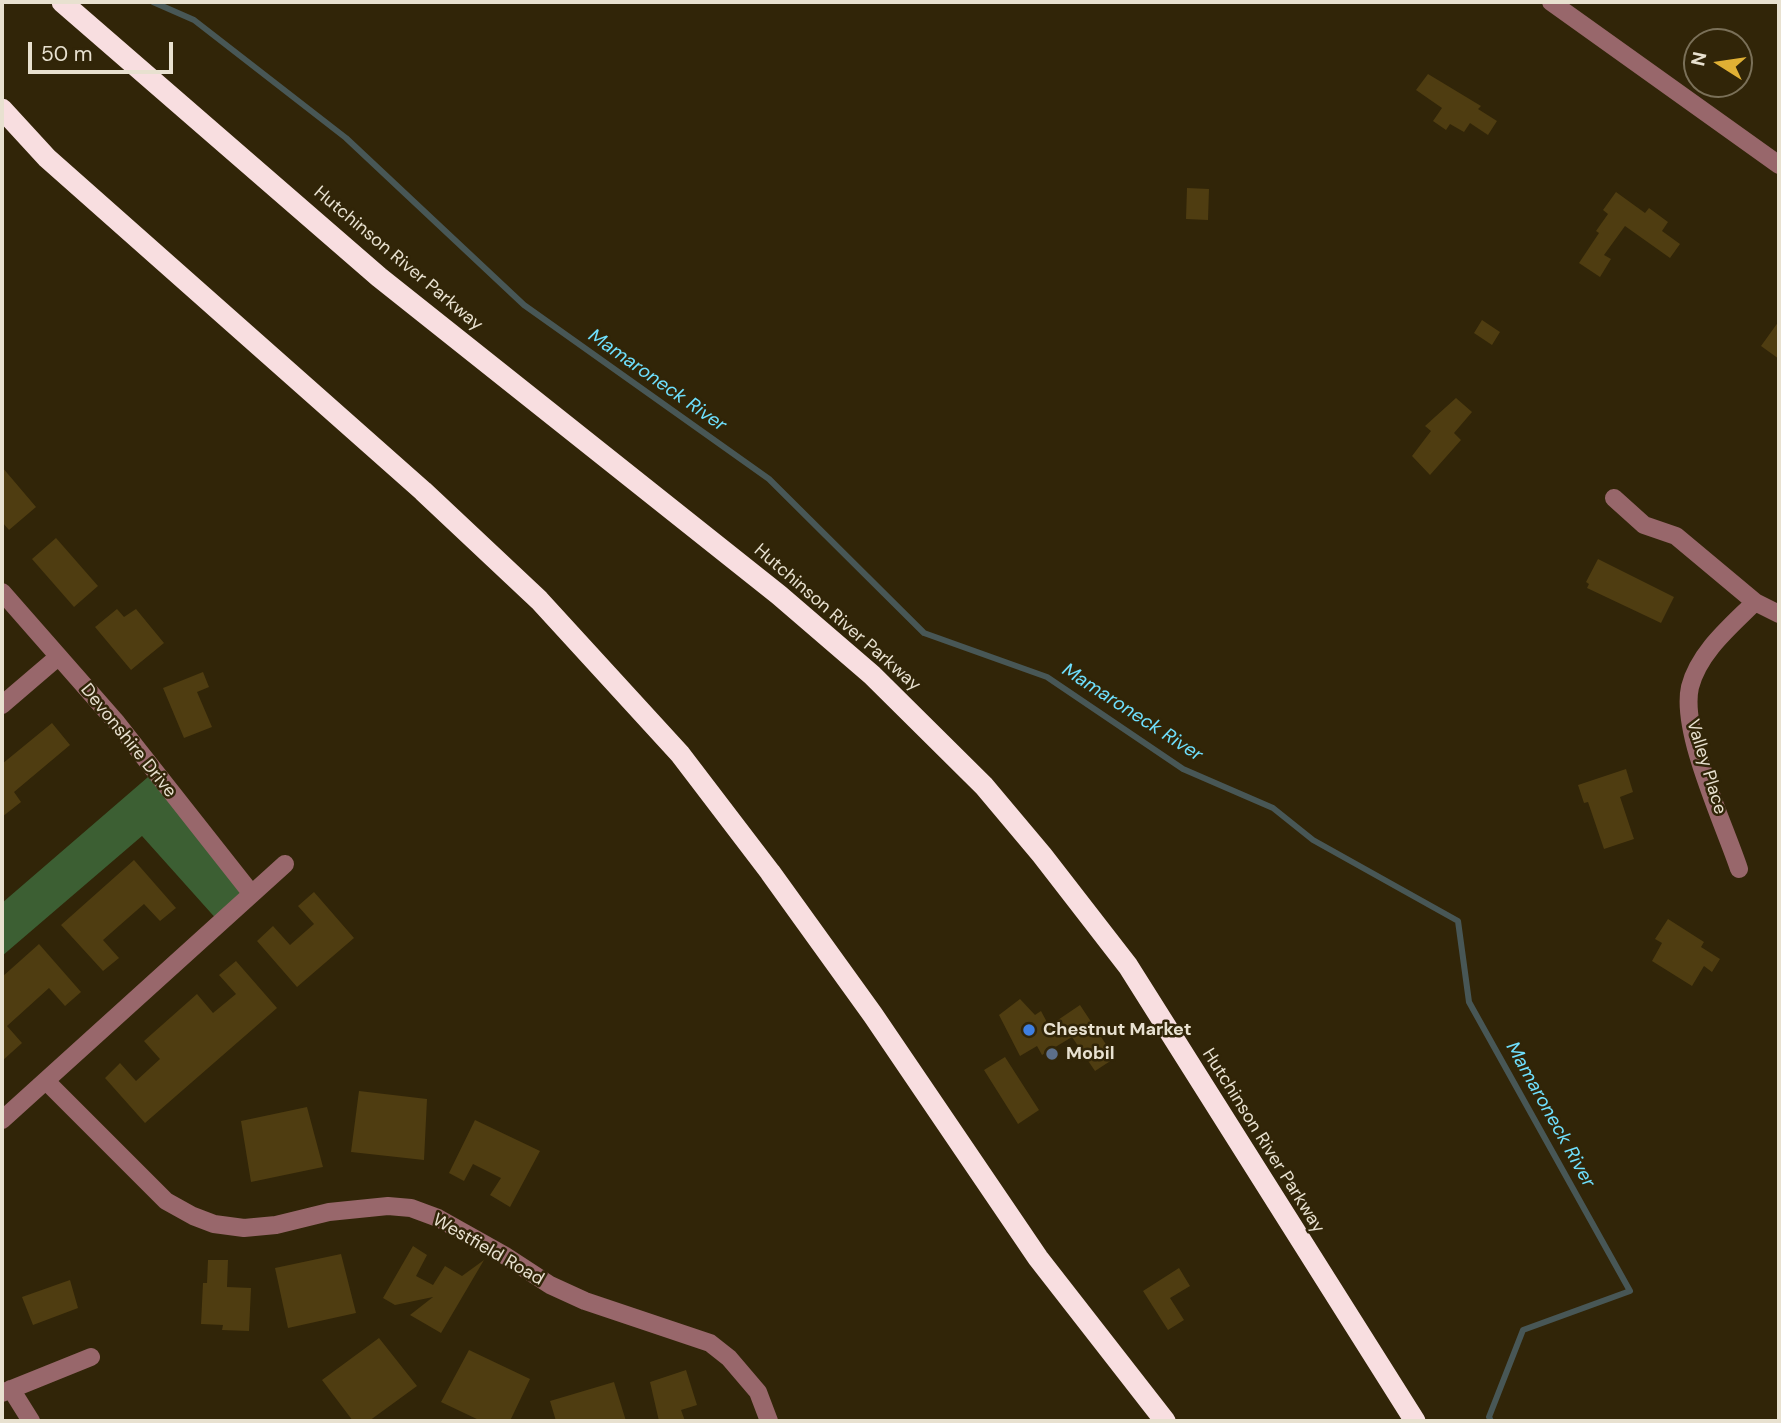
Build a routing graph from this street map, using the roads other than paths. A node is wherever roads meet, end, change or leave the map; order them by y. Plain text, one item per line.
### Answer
1 (62, 2) edge
2 (83, 2) edge
3 (1550, 2) edge
4 (151, 78) junction
5 (2, 109) edge
6 (2, 119) edge
7 (47, 158) junction
8 (1779, 165) edge
9 (1614, 498) dead end
10 (2, 592) edge
11 (1755, 602) junction
12 (1779, 614) edge
13 (58, 657) junction
14 (2, 705) edge
15 (285, 864) dead end
16 (1739, 869) dead end
17 (251, 893) junction
18 (46, 1081) junction
19 (2, 1120) edge
20 (91, 1357) dead end
21 (7, 1391) edge
22 (31, 1421) edge
23 (769, 1421) edge
24 (1165, 1421) edge
25 (1415, 1421) edge

1 - 4 highway, Hutchinson River Parkway
2 - 4 highway
3 - 8 street
4 - 25 highway, Hutchinson River Parkway
5 - 7 highway
6 - 7 highway
7 - 24 highway
9 - 11 street
10 - 13 street, Devonshire Drive
11 - 12 street
11 - 16 street, Valley Place
13 - 14 street
13 - 17 street, Devonshire Drive
15 - 17 street
17 - 18 street
18 - 19 street
18 - 23 street, Westfield Road
20 - 21 street
21 - 22 street

